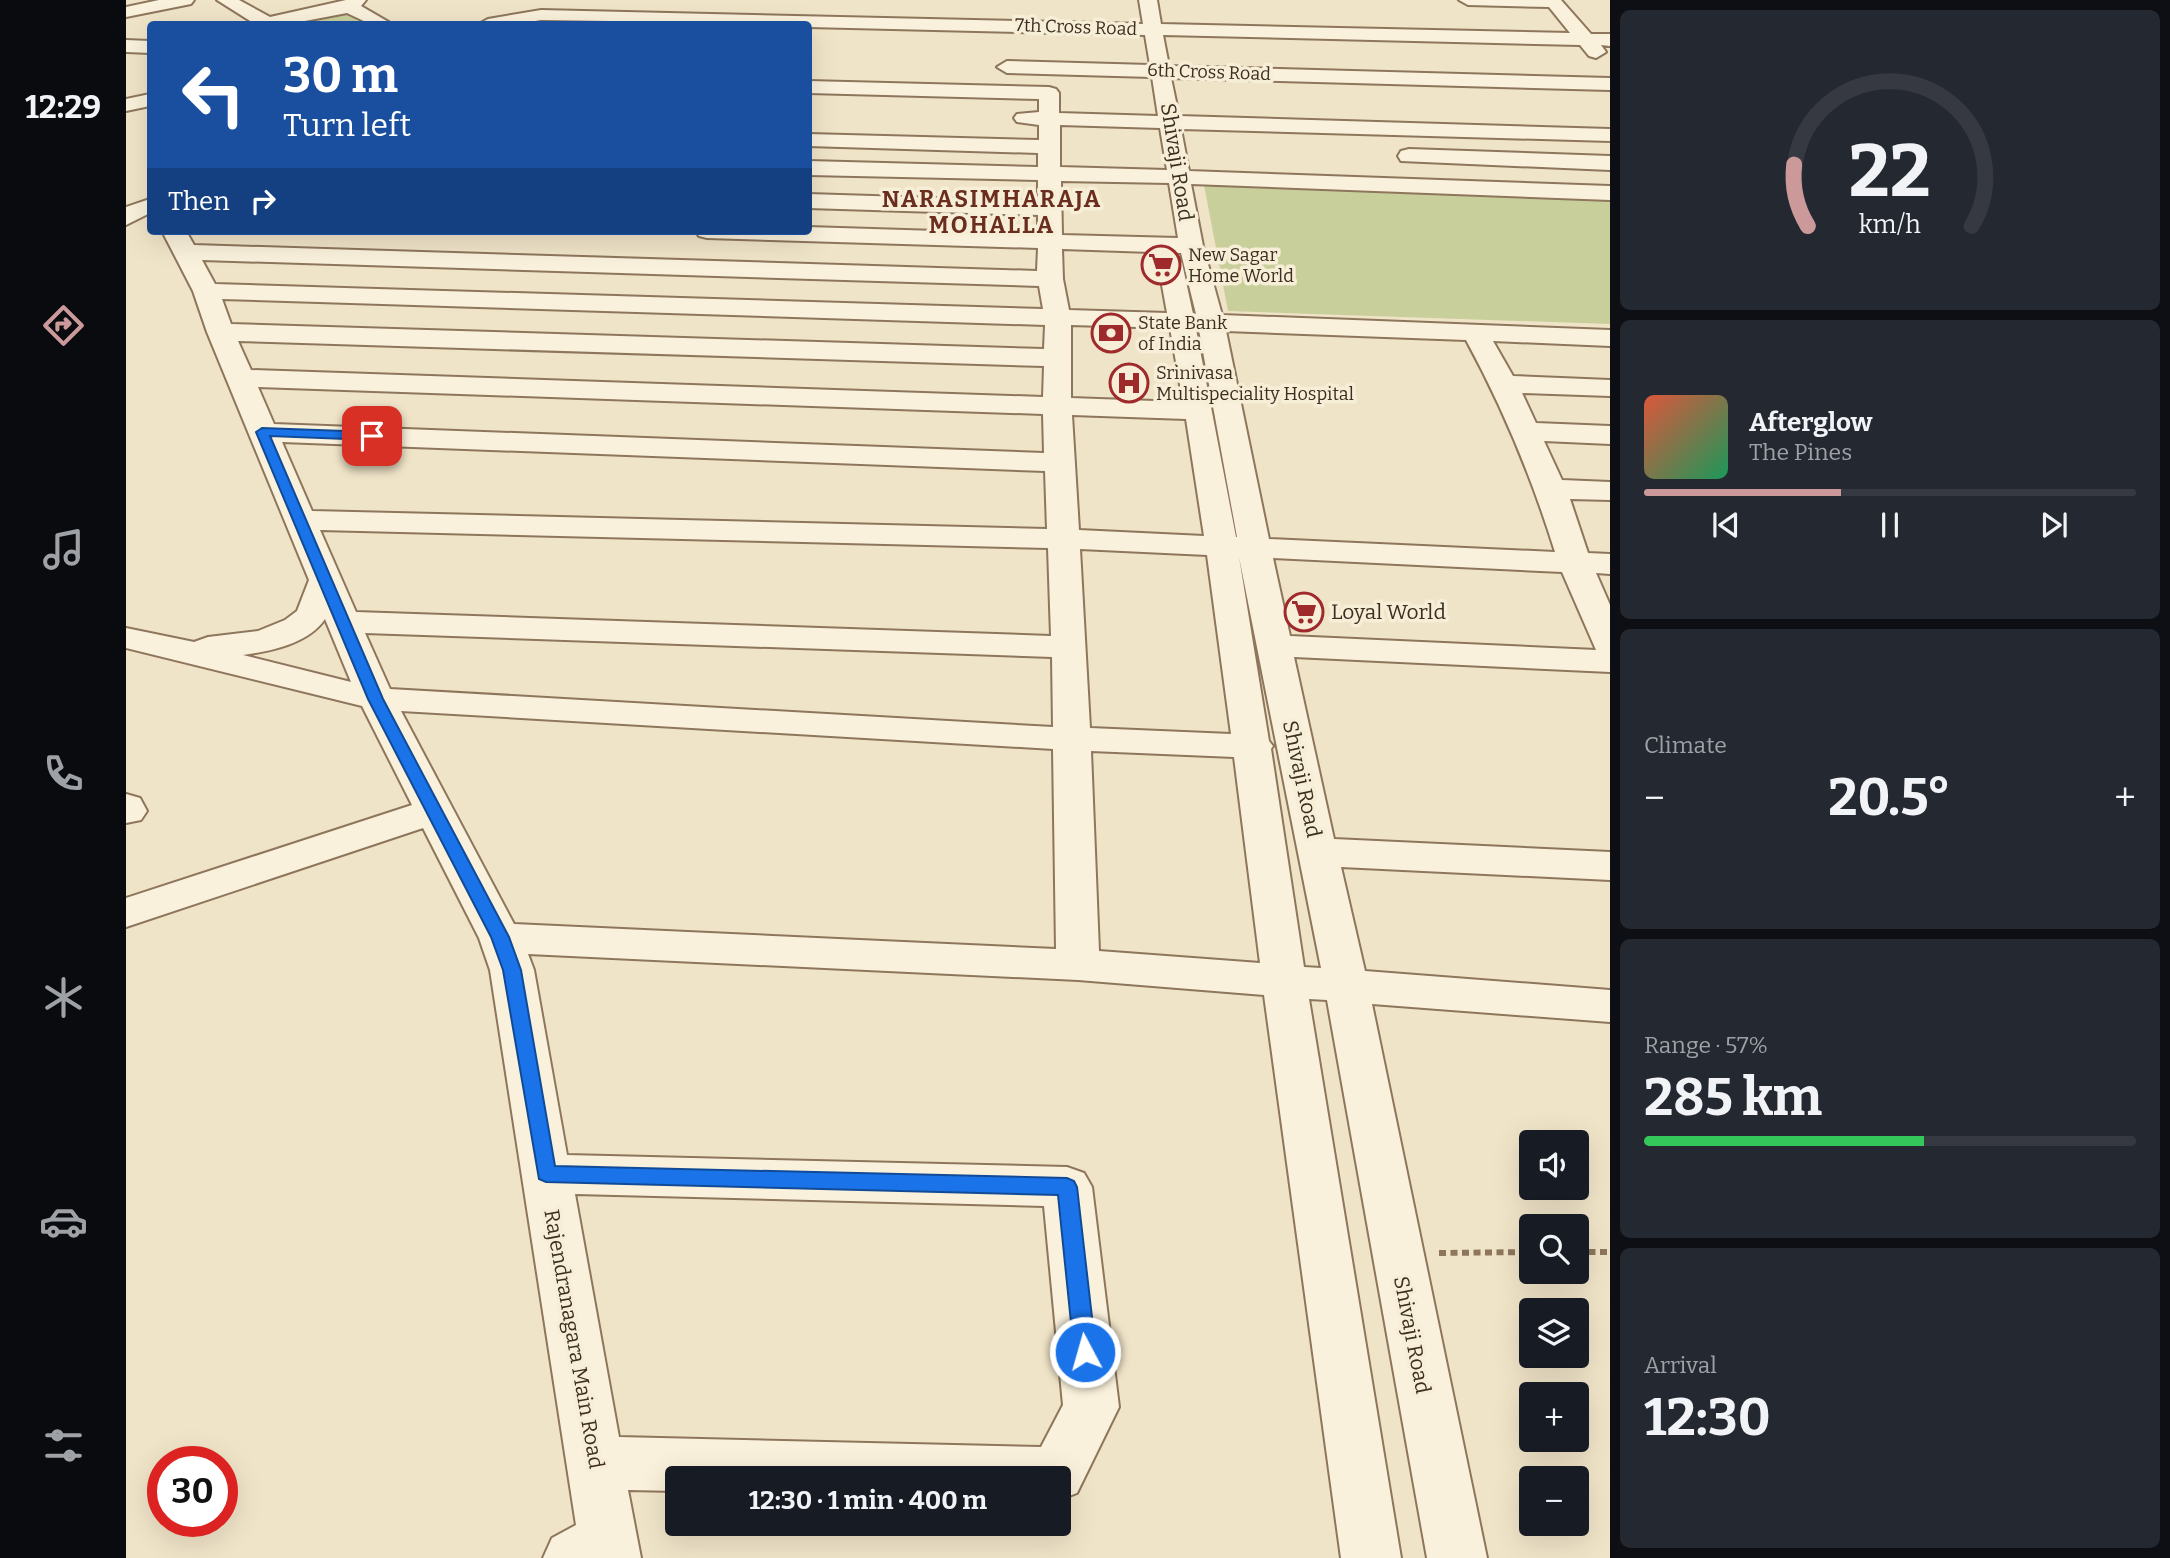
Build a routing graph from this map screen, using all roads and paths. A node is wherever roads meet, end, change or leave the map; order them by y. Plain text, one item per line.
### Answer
1 (185, 0) edge
2 (226, 0) edge
3 (510, 0) edge
4 (816, 0) edge
5 (1468, 0) edge
6 (1553, 1) edge
7 (143, 4) edge
8 (353, 4) edge
9 (126, 12) edge
10 (555, 14) edge
11 (1141, 14) edge
12 (261, 21) edge
13 (279, 21) edge
14 (378, 21) edge
15 (508, 21) edge
16 (699, 21) edge
17 (808, 21) edge
18 (812, 22) edge
19 (1585, 39) junction
20 (1610, 40) edge
21 (126, 46) edge
22 (147, 47) edge
23 (1576, 61) dead end
24 (1607, 66) edge
25 (989, 67) dead end
26 (1152, 70) junction
27 (1610, 84) edge
28 (812, 87) edge
29 (147, 101) edge
30 (126, 105) edge
31 (1009, 117) dead end
32 (1048, 118) junction
33 (1161, 122) junction
34 (1610, 135) edge
35 (812, 140) edge
36 (1050, 147) junction
37 (1409, 156) dead end
38 (1610, 163) edge
39 (812, 168) edge
40 (1051, 174) junction
41 (1170, 177) junction
42 (126, 190) edge
43 (1610, 193) edge
44 (812, 201) edge
45 (1051, 208) junction
46 (146, 224) edge
47 (812, 234) edge
48 (156, 235) edge
49 (327, 235) edge
50 (1050, 241) junction
51 (1178, 245) junction
52 (1050, 279) junction
53 (206, 291) junction
54 (1058, 317) junction
55 (1196, 321) junction
56 (220, 332) junction
57 (1475, 333) junction
58 (1610, 338) edge
59 (1057, 358) junction
60 (240, 378) junction
61 (1504, 384) junction
62 (1610, 388) edge
63 (1057, 406) junction
64 (1198, 411) junction
65 (1525, 431) junction
66 (262, 432) junction
67 (1610, 435) edge
68 (1060, 463) junction
69 (1550, 489) junction
70 (1610, 491) edge
71 (300, 520) junction
72 (1063, 539) junction
73 (1239, 545) junction
74 (1574, 561) junction
75 (1610, 564) edge
76 (326, 581) junction
77 (343, 622) junction
78 (126, 638) edge
79 (1610, 645) edge
80 (1275, 646) junction
81 (170, 647) junction
82 (1069, 647) junction
83 (1610, 661) edge
84 (376, 699) junction
85 (1070, 739) junction
86 (1254, 746) junction
87 (436, 811) junction
88 (1317, 852) junction
89 (1610, 866) edge
90 (126, 913) edge
91 (500, 937) junction
92 (1078, 965) junction
93 (1285, 982) junction
94 (1347, 988) junction
95 (1610, 1006) edge
96 (546, 1174) junction
97 (1519, 1252) edge
98 (1589, 1252) edge
99 (1610, 1252) edge
100 (1396, 1253) junction
101 (595, 1463) junction
102 (597, 1552) edge
103 (1371, 1558) edge
104 (1457, 1558) edge

1 - 7 street
2 - 12 street
3 - 10 street
4 - 17 street
5 - 6 street
6 - 19 street
7 - 9 street
8 - 13 street
8 - 14 street
10 - 15 street
10 - 16 street, 7th Cross Road
11 - 18 street, 7th Cross Road
11 - 19 street, 7th Cross Road
11 - 26 street, Shivaji Road
19 - 20 street, 7th Cross Road
19 - 24 street
21 - 22 street
23 - 24 street
25 - 26 street, 6th Cross Road
26 - 27 street, 6th Cross Road
26 - 33 street, Shivaji Road
28 - 32 street
29 - 30 street
31 - 32 street
32 - 33 street
32 - 36 street
33 - 34 street
33 - 41 street, Shivaji Road
35 - 36 street
36 - 40 street
37 - 38 street
39 - 40 street
40 - 41 street
40 - 45 street
41 - 43 street
41 - 51 street, Shivaji Road
42 - 46 street, Rajendranagara Main Road
44 - 45 street
45 - 50 street
47 - 50 street
48 - 53 street, Rajendranagara Main Road
49 - 52 street
50 - 51 street
50 - 52 street
51 - 55 street, Shivaji Road
52 - 54 street
53 - 54 street
53 - 56 street, Rajendranagara Main Road
54 - 55 street
54 - 59 street
55 - 57 street
55 - 64 street
55 - 73 street, Shivaji Road
56 - 59 street
56 - 60 street, Rajendranagara Main Road
57 - 58 street
57 - 61 street
59 - 63 street
60 - 63 street
60 - 66 street, Rajendranagara Main Road
61 - 62 street
61 - 65 street
63 - 64 street
63 - 68 street
64 - 73 street
65 - 67 street
65 - 69 street
66 - 68 street
66 - 71 street, Rajendranagara Main Road
68 - 72 street
69 - 70 street
69 - 74 street
71 - 72 street
71 - 76 street, Rajendranagara Main Road
72 - 73 street
72 - 82 street
73 - 74 street
73 - 80 street, Shivaji Road
73 - 86 street
74 - 75 street
74 - 79 street
76 - 77 street, Rajendranagara Main Road
76 - 81 street
77 - 82 street
77 - 84 street, Rajendranagara Main Road
78 - 81 street
80 - 83 street
80 - 88 street, Shivaji Road
81 - 84 street
82 - 85 street
84 - 85 street
84 - 87 street, Rajendranagara Main Road
85 - 86 street
85 - 92 street
86 - 93 street
87 - 90 street
87 - 91 street, Rajendranagara Main Road
88 - 89 street
88 - 94 street, Shivaji Road
91 - 92 street
91 - 96 street, Rajendranagara Main Road
92 - 93 street
93 - 94 street
93 - 103 street
94 - 95 street
94 - 100 street, Shivaji Road
96 - 101 street, Rajendranagara Main Road
96 - 101 street
97 - 100 path
98 - 99 path
100 - 104 street, Shivaji Road
101 - 102 street, Rajendranagara Main Road

